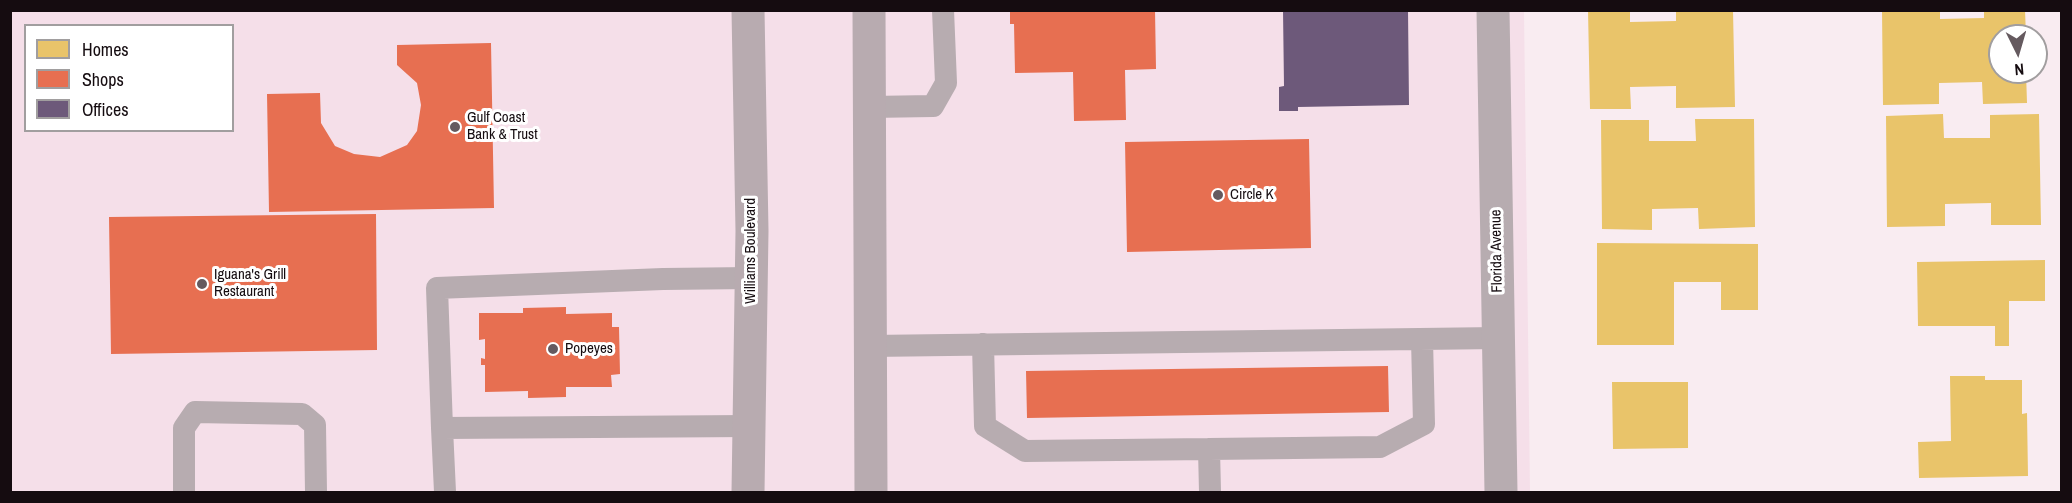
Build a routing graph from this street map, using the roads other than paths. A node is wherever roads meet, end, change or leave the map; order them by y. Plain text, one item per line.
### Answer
1 (748, 10) edge
2 (869, 10) edge
3 (943, 10) edge
4 (1493, 10) edge
5 (870, 107) junction
6 (751, 278) junction
7 (1498, 338) junction
8 (1422, 339) junction
9 (983, 344) junction
10 (870, 346) junction
11 (749, 426) junction
12 (442, 428) junction
13 (1209, 449) junction
14 (184, 492) edge
15 (316, 492) edge
16 (445, 492) edge
17 (748, 492) edge
18 (871, 492) edge
19 (1210, 492) edge
20 (1501, 492) edge

1 - 6 main road, Williams Boulevard
2 - 5 main road
3 - 5 lane
4 - 7 street, Florida Avenue
5 - 10 main road
6 - 11 main road, Williams Boulevard
6 - 12 lane
7 - 8 lane
7 - 20 street, Florida Avenue
8 - 9 lane
8 - 13 lane
9 - 10 lane
9 - 13 lane
10 - 18 main road
11 - 12 lane
11 - 17 main road, Williams Boulevard
12 - 16 lane
13 - 19 lane
14 - 15 lane

